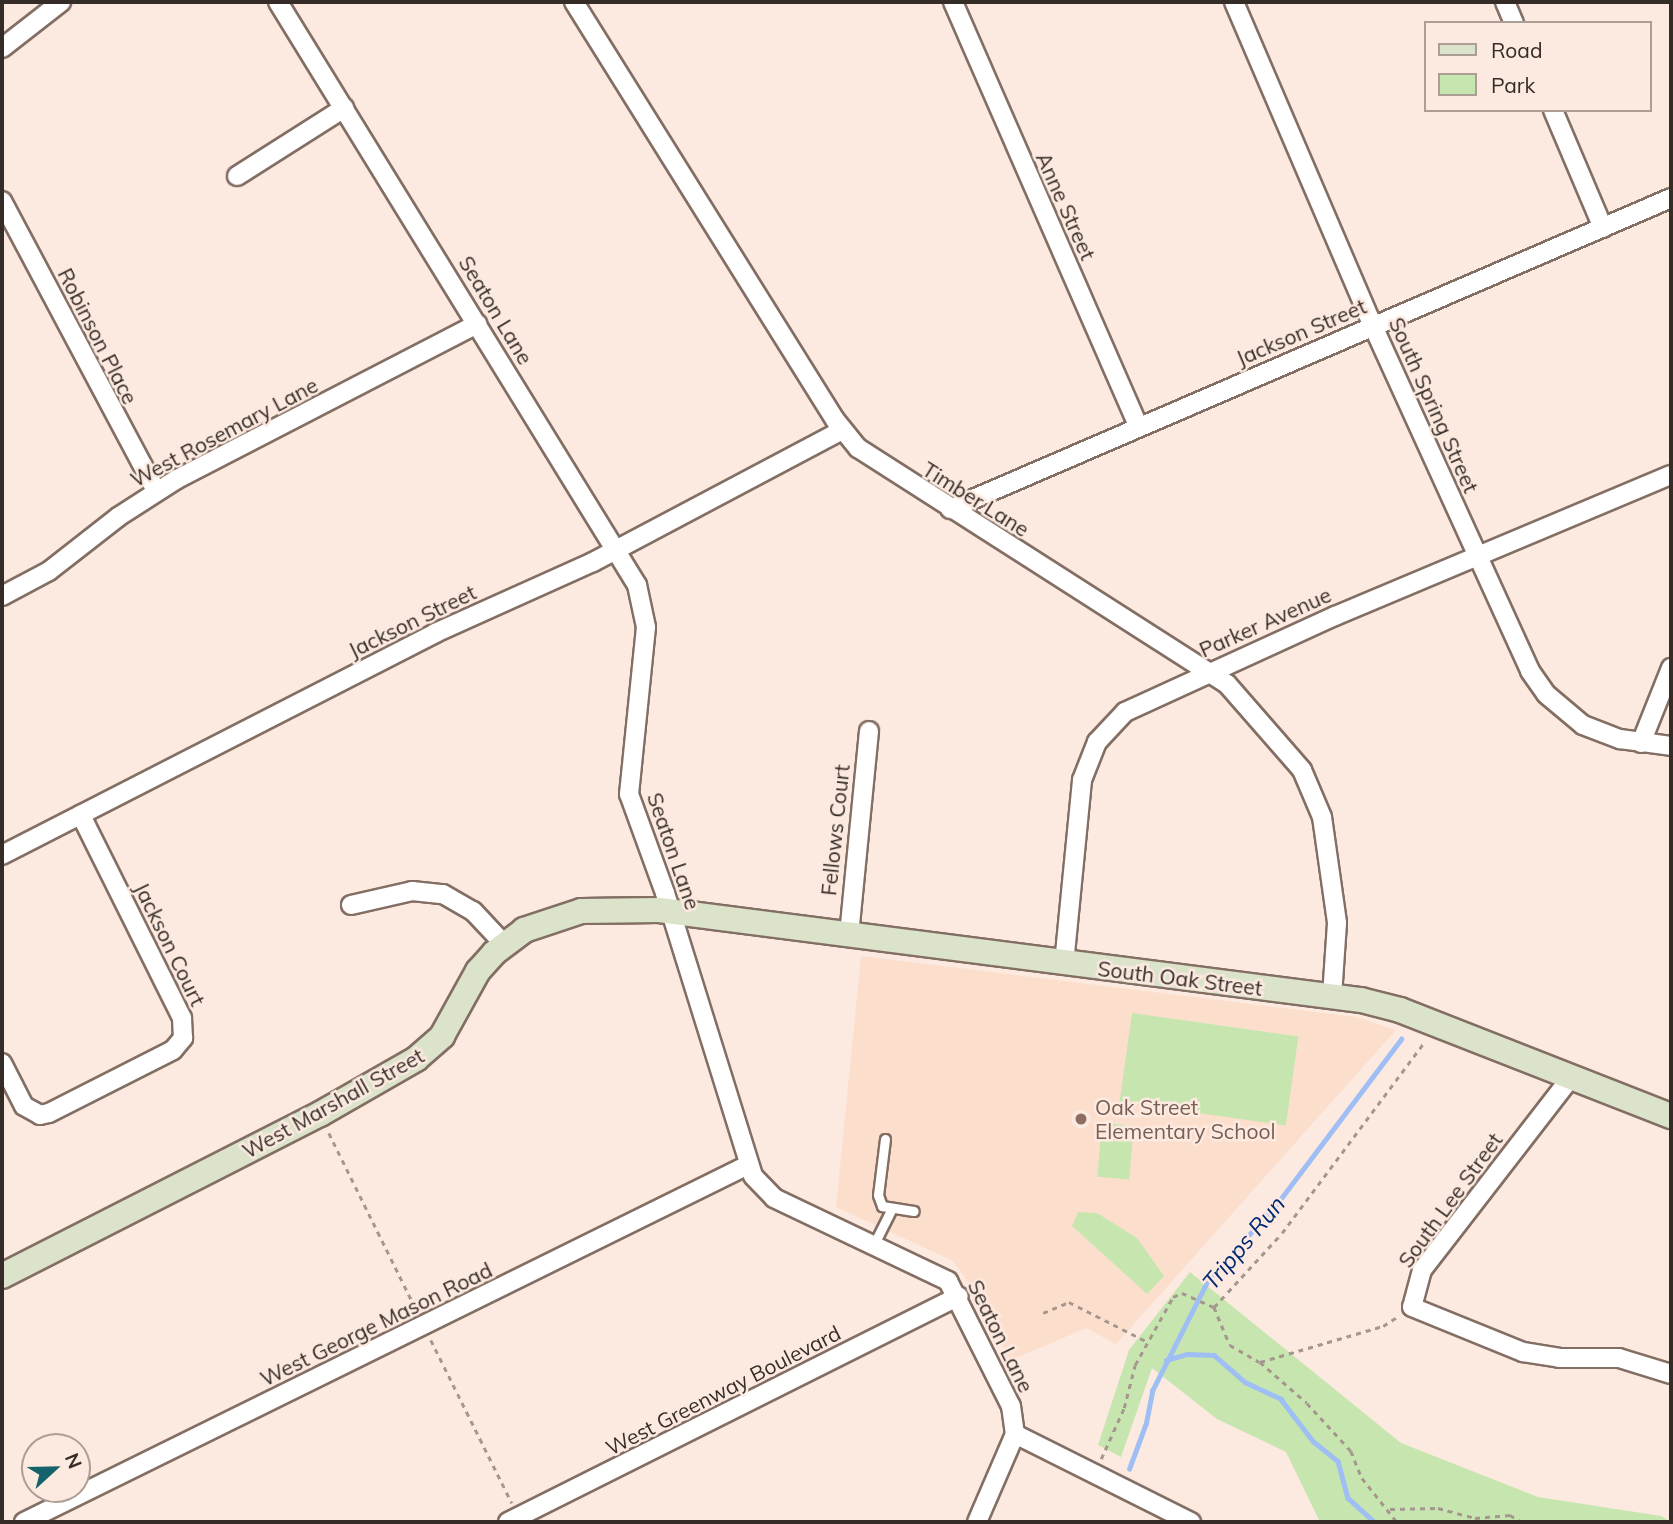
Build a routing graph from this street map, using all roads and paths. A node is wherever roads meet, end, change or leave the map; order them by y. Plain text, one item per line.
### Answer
1 (61, 2) edge
2 (278, 2) edge
3 (574, 2) edge
4 (953, 2) edge
5 (1234, 2) edge
6 (1505, 2) edge
7 (1513, 21) edge
8 (2, 48) edge
9 (344, 108) junction
10 (1554, 112) edge
11 (237, 176) dead end
12 (1671, 198) edge
13 (2, 201) edge
14 (1603, 228) junction
15 (477, 324) junction
16 (1373, 326) junction
17 (1139, 427) junction
18 (842, 430) junction
19 (1671, 475) edge
20 (156, 491) junction
21 (950, 509) junction
22 (617, 550) junction
23 (1476, 556) junction
24 (2, 596) edge
25 (1671, 668) edge
26 (1209, 672) junction
27 (869, 731) dead end
28 (1641, 743) junction
29 (1671, 746) edge
30 (81, 815) junction
31 (2, 855) edge
32 (351, 905) dead end
33 (671, 912) junction
34 (849, 935) junction
35 (504, 944) junction
36 (1064, 964) junction
37 (1332, 996) junction
38 (1422, 1023) junction
39 (2, 1063) edge
40 (1572, 1076) junction
41 (1671, 1116) edge
42 (885, 1139) dead end
43 (748, 1165) junction
44 (892, 1208) junction
45 (914, 1211) dead end
46 (873, 1246) junction
47 (2, 1276) edge
48 (959, 1296) junction
49 (1214, 1307) junction
50 (1412, 1307) junction
51 (1043, 1313) dead end
52 (1148, 1342) junction
53 (1260, 1362) junction
54 (1671, 1374) edge
55 (1015, 1434) junction
56 (1096, 1471) junction
57 (1390, 1509) junction
58 (24, 1522) edge
59 (508, 1522) edge
60 (976, 1522) edge
61 (1191, 1522) edge
62 (1397, 1522) edge
63 (1522, 1522) edge

1 - 8 street
2 - 9 street, Seaton Lane
3 - 18 street, Timber Lane
4 - 17 street, Anne Street
5 - 16 street, South Spring Street
6 - 7 street
9 - 11 street
9 - 15 street, Seaton Lane
10 - 14 street
12 - 14 street, Jackson Street
13 - 20 street, Robinson Place
14 - 16 street, Jackson Street
15 - 20 street, West Rosemary Lane
15 - 22 street, Seaton Lane
16 - 17 street, Jackson Street
16 - 23 street, South Spring Street
17 - 21 street, Jackson Street
18 - 21 street, Timber Lane
18 - 22 street, Jackson Street
19 - 23 street, Parker Avenue
20 - 24 street, West Rosemary Lane
21 - 26 street, Timber Lane
22 - 30 street, Jackson Street
22 - 33 street, Seaton Lane
23 - 26 street, Parker Avenue
23 - 28 street, South Spring Street
25 - 28 street
26 - 36 street, Parker Avenue
26 - 37 street, Timber Lane
27 - 34 street, Fellows Court
28 - 29 street, South Spring Street
30 - 31 street, Jackson Street
30 - 39 street, Jackson Court
32 - 35 street
33 - 34 street, South Oak Street
33 - 35 street, West Marshall Street
33 - 43 street, Seaton Lane
34 - 36 street, South Oak Street
35 - 47 street, West Marshall Street
36 - 37 street, South Oak Street
37 - 38 street, South Oak Street
38 - 40 street, South Oak Street
38 - 49 path
40 - 41 street, South Oak Street
40 - 50 street, South Lee Street
42 - 44 lane
43 - 46 street, Seaton Lane
43 - 58 street, West George Mason Road
44 - 45 lane
44 - 46 lane
46 - 48 street, Seaton Lane
48 - 55 street, Seaton Lane
48 - 59 street, West Greenway Boulevard
49 - 52 path
49 - 53 path
50 - 53 path
50 - 54 street
51 - 52 path
52 - 56 path
53 - 57 path
55 - 56 street
55 - 60 street
56 - 61 street
57 - 62 path
57 - 63 path

